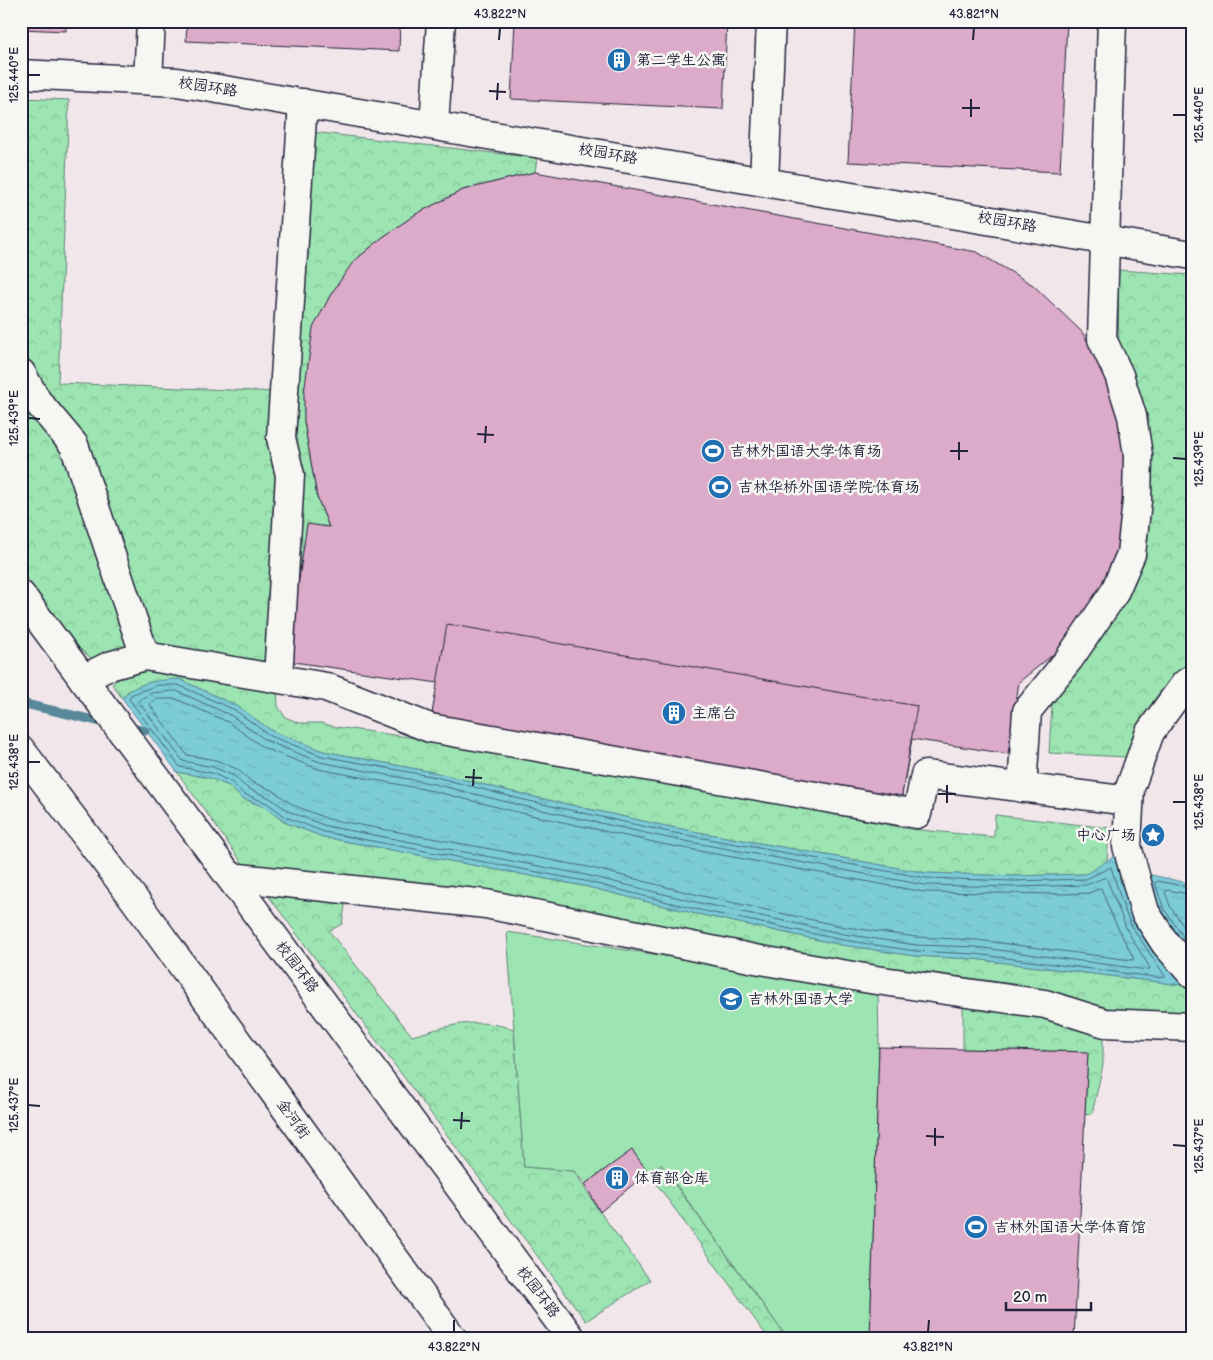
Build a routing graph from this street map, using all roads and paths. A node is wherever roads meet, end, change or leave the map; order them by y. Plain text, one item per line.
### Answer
1 (151, 21) edge
2 (441, 21) edge
3 (771, 21) edge
4 (1112, 21) edge
5 (21, 74) edge
6 (148, 80) junction
7 (303, 103) junction
8 (434, 125) junction
9 (764, 181) junction
10 (1104, 238) junction
11 (1192, 255) edge
12 (21, 373) edge
13 (21, 595) edge
14 (145, 656) junction
15 (278, 678) junction
16 (83, 679) junction
17 (1192, 679) edge
18 (21, 750) edge
19 (1022, 788) junction
20 (1129, 801) junction
21 (230, 877) junction
22 (1190, 973) edge
23 (1192, 1026) edge
24 (453, 1339) edge
25 (572, 1339) edge

1 - 6 street
2 - 8 street
3 - 9 street
4 - 10 street
5 - 6 street, 校园环路
6 - 7 street, 校园环路
7 - 8 street, 校园环路
7 - 15 street
8 - 9 street, 校园环路
9 - 10 street, 校园环路
10 - 11 street, 校园环路
10 - 19 street
12 - 14 street
13 - 16 street, 校园环路
14 - 15 street
14 - 16 street
15 - 19 street
16 - 21 street, 校园环路
17 - 20 street
18 - 24 street, 金河街
19 - 20 street
20 - 22 street
21 - 23 street
21 - 25 street, 校园环路

